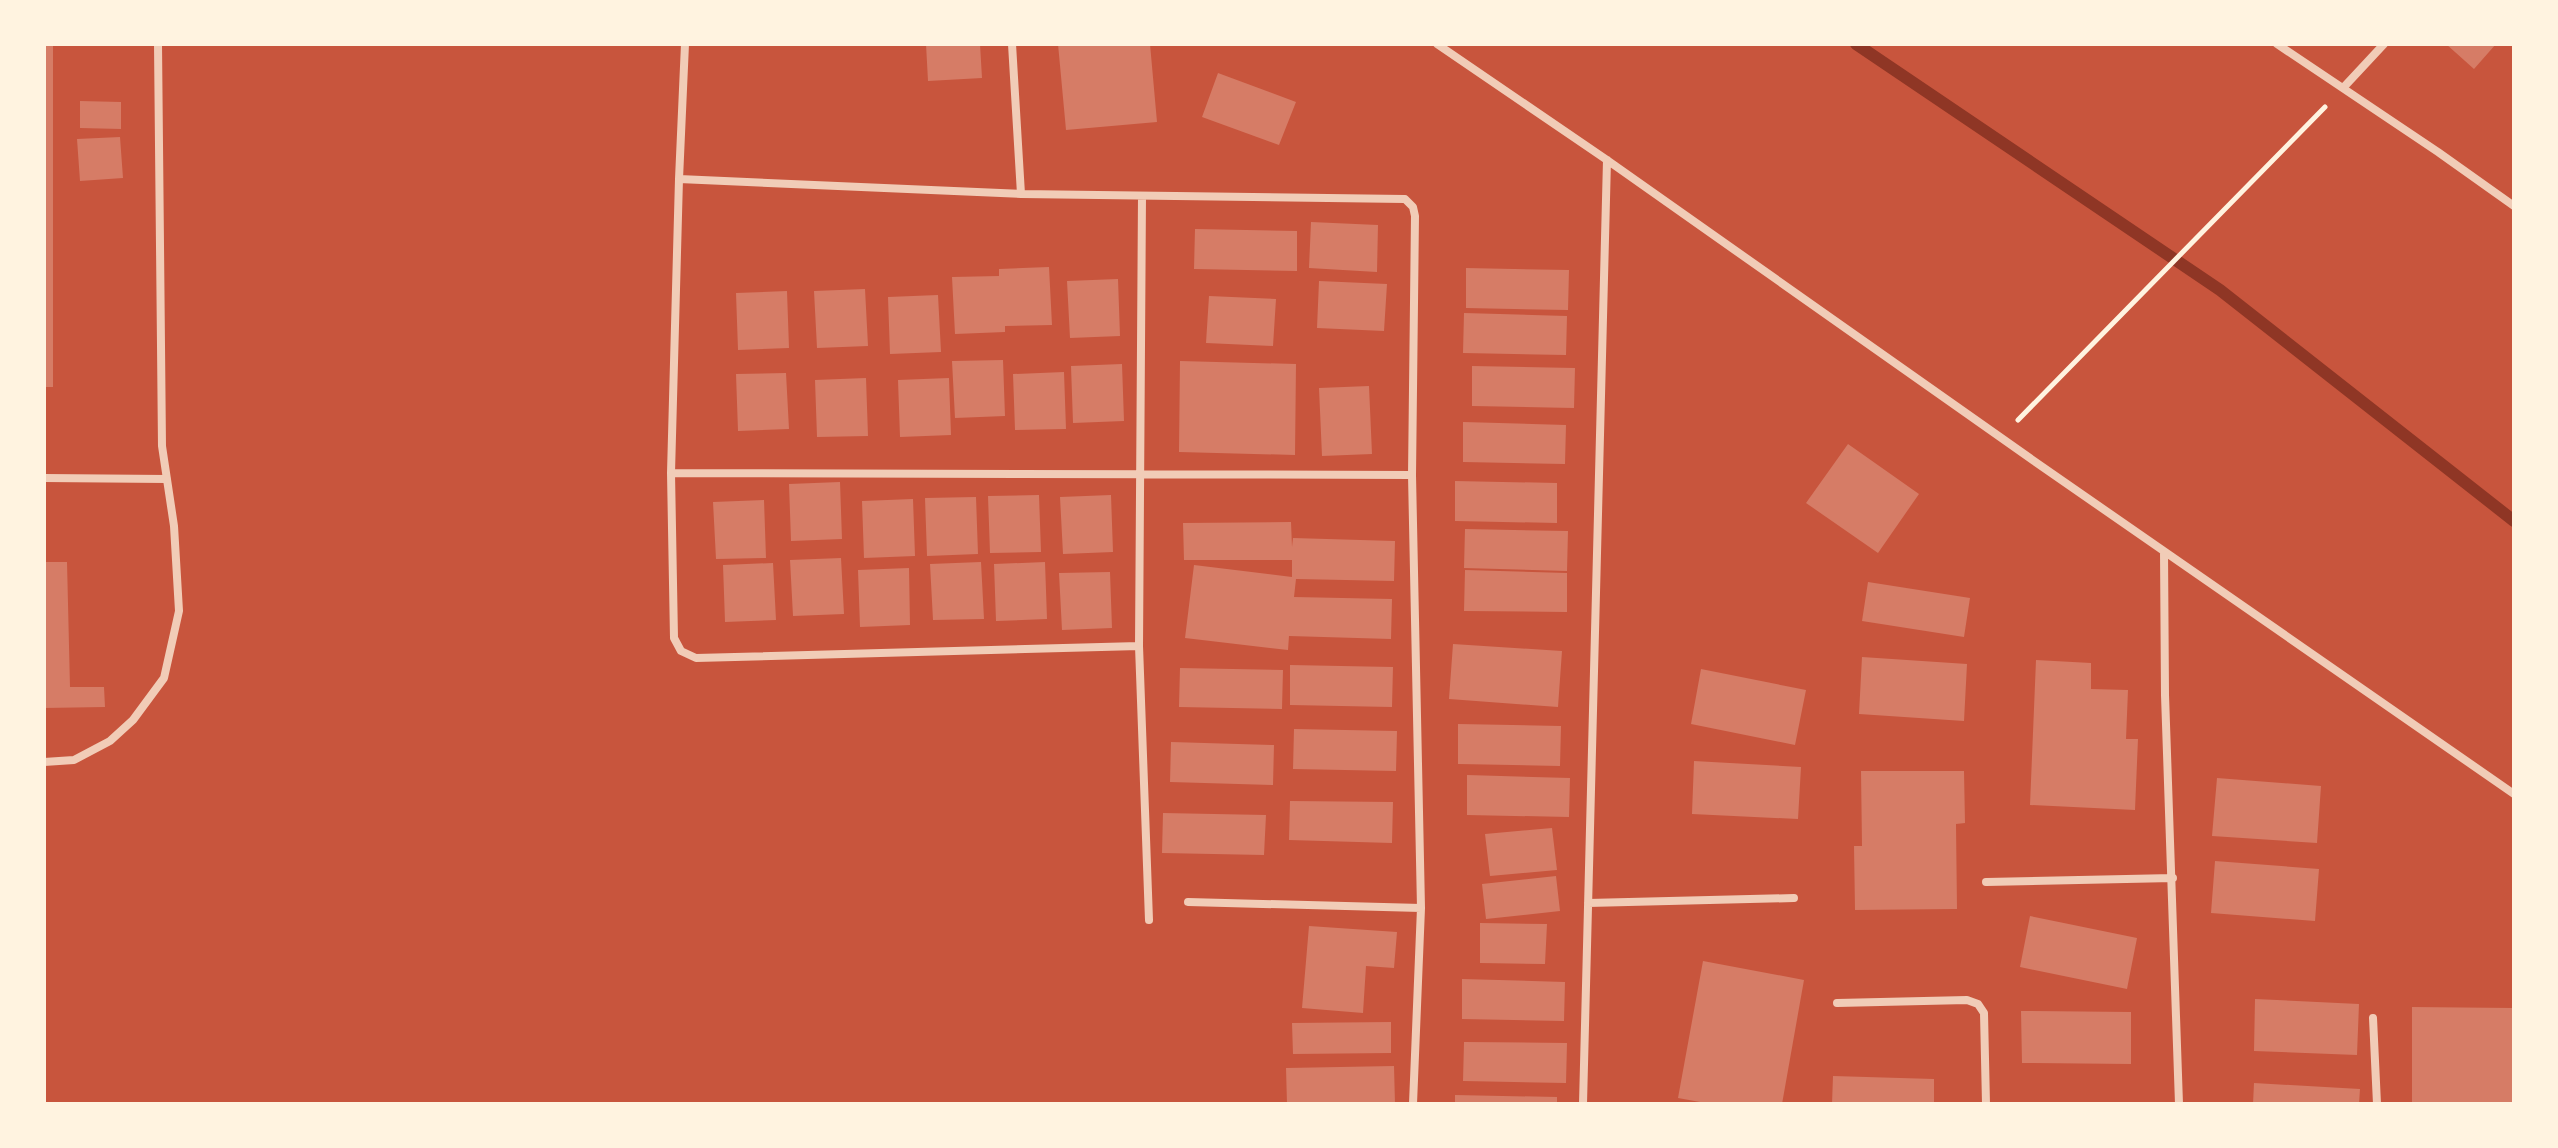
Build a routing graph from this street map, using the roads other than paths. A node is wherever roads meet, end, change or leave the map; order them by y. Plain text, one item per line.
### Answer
1 (158, 44) edge
2 (685, 44) edge
3 (1012, 44) edge
4 (1437, 44) edge
5 (2277, 44) edge
6 (2384, 44) edge
7 (2343, 88) junction
8 (1607, 160) junction
9 (679, 179) junction
10 (1021, 194) junction
11 (1142, 196) junction
12 (2514, 206) edge
13 (671, 473) junction
14 (1140, 474) junction
15 (1412, 475) junction
16 (44, 478) edge
17 (167, 479) junction
18 (2164, 552) junction
19 (1139, 646) junction
20 (44, 762) edge
21 (2514, 794) edge
22 (2173, 878) junction
23 (1986, 882) dead end
24 (1794, 898) dead end
25 (1188, 902) dead end
26 (1588, 903) junction
27 (1421, 908) junction
28 (1149, 920) dead end
29 (1837, 1003) dead end
30 (2373, 1018) dead end
31 (1413, 1104) edge
32 (1583, 1104) edge
33 (1986, 1104) edge
34 (2179, 1104) edge
35 (2377, 1104) edge

1 - 17 street
2 - 9 street
3 - 10 street
4 - 8 street
5 - 7 street
6 - 7 street
7 - 12 street
8 - 18 street
8 - 26 street
9 - 10 street
9 - 13 street
10 - 11 street
11 - 14 street
11 - 15 street
13 - 14 street
13 - 19 street
14 - 15 street
14 - 19 street
15 - 27 street
16 - 17 street
17 - 20 street
18 - 21 street
18 - 22 street
19 - 28 street
22 - 23 street
22 - 34 street
24 - 26 street
25 - 27 street
26 - 32 street
27 - 31 street
29 - 33 street
30 - 35 street

